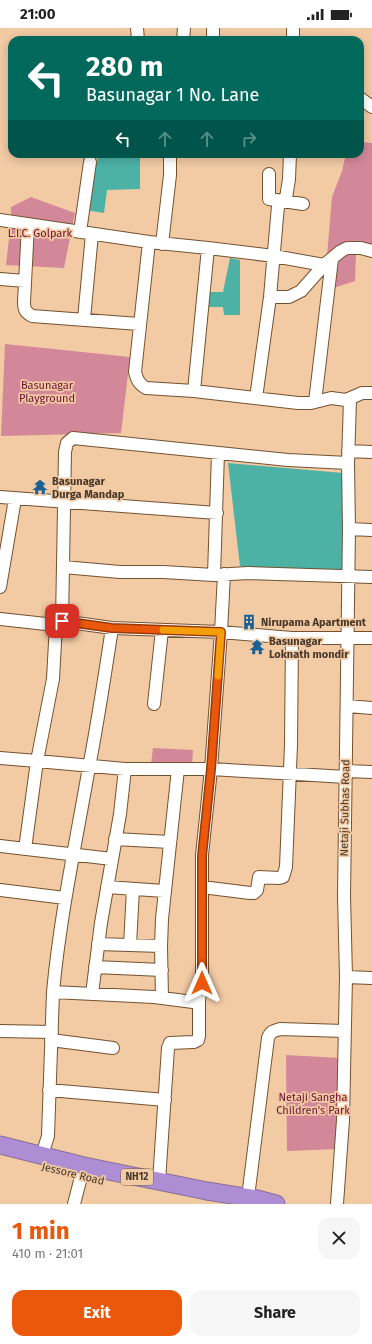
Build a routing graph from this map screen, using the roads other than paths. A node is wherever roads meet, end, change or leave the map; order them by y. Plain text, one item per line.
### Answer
1 (170, 158) edge
2 (290, 158) edge
3 (90, 162) dead end
4 (269, 174) dead end
5 (283, 201) junction
6 (304, 204) dead end
7 (0, 220) edge
8 (28, 224) junction
9 (86, 233) junction
10 (149, 242) junction
11 (162, 244) junction
12 (208, 248) junction
13 (372, 251) edge
14 (274, 256) junction
15 (328, 262) junction
16 (0, 279) edge
17 (25, 281) junction
18 (270, 297) junction
19 (84, 319) junction
20 (139, 324) junction
21 (194, 391) junction
22 (372, 393) edge
23 (256, 398) junction
24 (350, 399) junction
25 (315, 402) junction
26 (372, 452) edge
27 (218, 453) junction
28 (348, 458) junction
29 (0, 497) edge
30 (16, 499) junction
31 (65, 502) junction
32 (216, 514) junction
33 (349, 529) junction
34 (372, 530) edge
35 (62, 567) junction
36 (219, 574) junction
37 (348, 576) junction
38 (372, 577) edge
39 (0, 586) edge
40 (0, 619) edge
41 (59, 623) junction
42 (112, 628) junction
43 (162, 630) junction
44 (221, 632) junction
45 (292, 638) junction
46 (348, 638) junction
47 (372, 638) edge
48 (154, 704) dead end
49 (347, 706) junction
50 (372, 708) edge
51 (0, 758) edge
52 (37, 761) junction
53 (90, 766) junction
54 (125, 768) junction
55 (178, 769) junction
56 (211, 769) junction
57 (372, 772) edge
58 (290, 774) junction
59 (346, 774) junction
60 (115, 839) junction
61 (170, 842) junction
62 (0, 846) edge
63 (25, 850) junction
64 (73, 854) junction
65 (112, 858) junction
66 (202, 886) junction
67 (108, 888) junction
68 (133, 889) junction
69 (0, 890) edge
70 (164, 891) junction
71 (65, 898) junction
72 (98, 944) junction
73 (130, 945) junction
74 (161, 946) junction
75 (95, 967) junction
76 (162, 970) junction
77 (346, 977) junction
78 (372, 978) edge
79 (53, 992) junction
80 (92, 994) junction
81 (162, 998) junction
82 (199, 1000) junction
83 (0, 1031) edge
84 (344, 1031) junction
85 (51, 1036) junction
86 (113, 1048) dead end
87 (49, 1090) junction
88 (165, 1100) junction
89 (0, 1145) edge
90 (42, 1155) junction
91 (0, 1156) edge
92 (81, 1177) junction
93 (159, 1181) junction
94 (248, 1197) junction
95 (74, 1204) edge
96 (217, 1204) edge
97 (276, 1204) edge
98 (337, 1204) edge

1 - 11 street
2 - 5 street
3 - 9 street
4 - 5 street
5 - 6 street
5 - 14 street
7 - 8 street
8 - 9 street
8 - 17 street
9 - 10 street
9 - 19 street
10 - 11 street
10 - 20 street
11 - 12 street
12 - 14 street
12 - 21 street
13 - 15 street
14 - 15 street
14 - 18 street
15 - 18 street
15 - 25 street
16 - 17 street
17 - 19 street
18 - 23 street
19 - 20 street
20 - 21 street
21 - 23 street
22 - 24 street
23 - 25 street
24 - 25 street
24 - 28 street, Netaji Subhas Road
26 - 28 street
27 - 28 street
27 - 31 street
27 - 32 street
28 - 33 street, Netaji Subhas Road
29 - 30 street
30 - 31 street
30 - 39 street
31 - 32 street
31 - 35 street
32 - 36 street
33 - 34 street
33 - 37 street, Netaji Subhas Road
35 - 36 street
35 - 41 street
36 - 37 street
36 - 44 street
37 - 38 street
37 - 46 street, Netaji Subhas Road
40 - 41 street
41 - 42 street
41 - 52 street
42 - 43 street
42 - 53 street
43 - 44 street
43 - 48 street
44 - 45 street
44 - 56 street
45 - 46 street
45 - 58 street
46 - 47 street
46 - 49 street, Netaji Subhas Road
49 - 50 street
49 - 59 street, Netaji Subhas Road
51 - 52 street
52 - 53 street
52 - 63 street
53 - 54 street
53 - 64 street
54 - 55 street
54 - 60 street
55 - 56 street
55 - 61 street
56 - 58 street
56 - 66 street
57 - 59 street
58 - 59 street
58 - 66 street
59 - 77 street, Netaji Subhas Road
60 - 61 street
60 - 65 street
61 - 70 street
62 - 63 street
63 - 64 street
64 - 65 street
64 - 71 street
65 - 67 street
66 - 82 street
67 - 68 street
67 - 72 street
68 - 70 street
68 - 73 street
69 - 71 street
70 - 74 street
71 - 79 street
72 - 73 street
72 - 75 street
73 - 74 street
74 - 76 street
75 - 76 street
75 - 80 street
76 - 81 street
77 - 78 street
77 - 84 street, Netaji Subhas Road
79 - 80 street
79 - 85 street
80 - 81 street
81 - 82 street
82 - 88 street
83 - 85 street
84 - 94 street
84 - 98 street, Netaji Subhas Road
85 - 86 street
85 - 87 street
87 - 88 street
87 - 90 street
88 - 93 street
89 - 90 highway, NH12
90 - 93 highway, NH12
91 - 92 highway, Jessore Road / NH12
92 - 95 street
92 - 96 highway, Jessore Road / NH12
93 - 94 highway, NH12
94 - 97 highway, NH12

